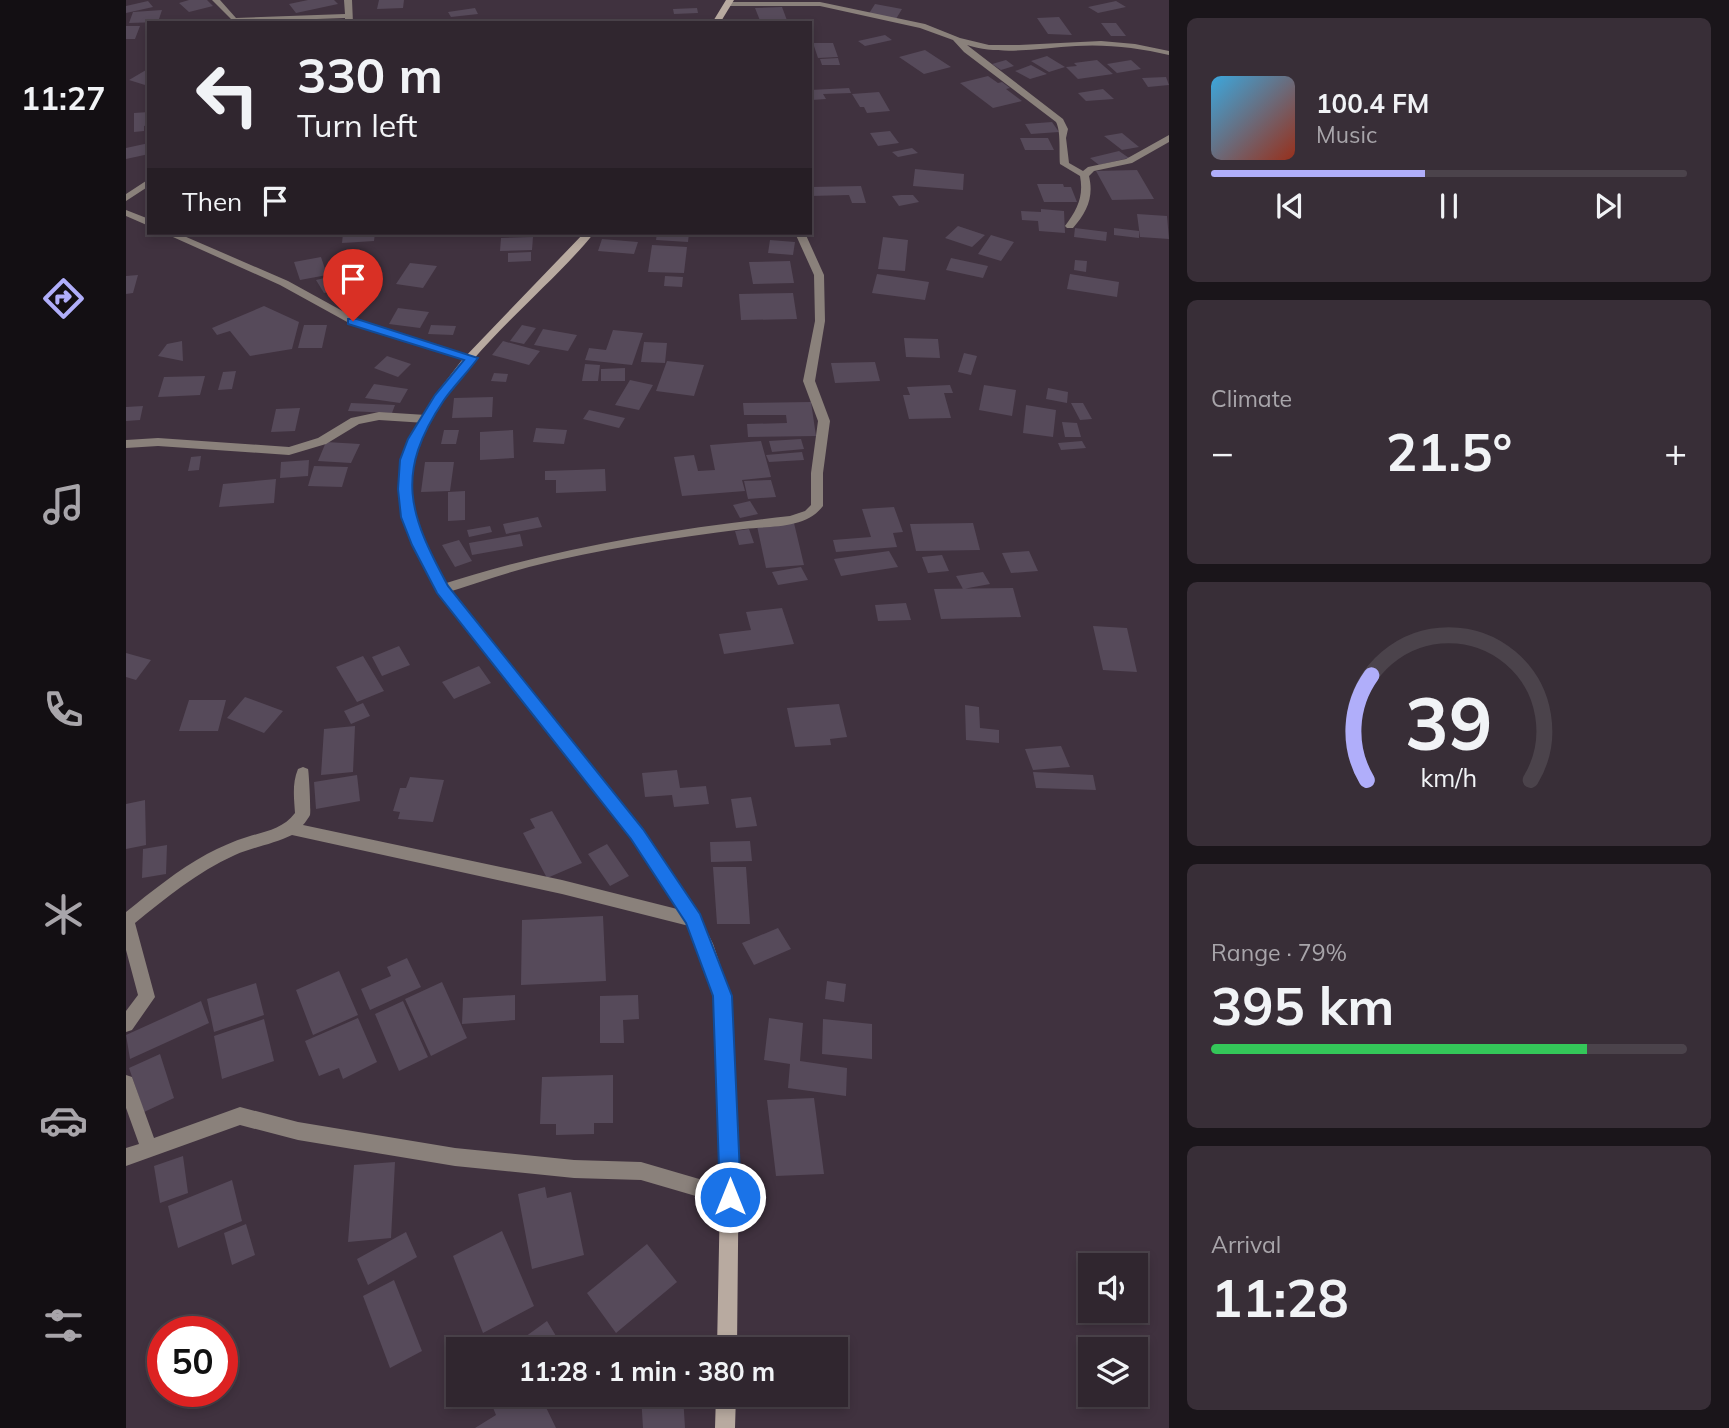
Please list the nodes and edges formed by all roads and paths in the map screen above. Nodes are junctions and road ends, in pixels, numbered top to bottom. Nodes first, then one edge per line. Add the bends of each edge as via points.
1 (216, 0) edge
2 (348, 0) edge
3 (729, 2) edge
4 (349, 19) edge
5 (717, 21) edge
6 (956, 38) junction
7 (1169, 53) edge
8 (1169, 138) edge
9 (1084, 175) junction
10 (147, 183) edge
11 (126, 198) edge
12 (126, 213) edge
13 (147, 222) edge
14 (1070, 226) dead end
15 (173, 235) edge
16 (198, 235) edge
17 (587, 235) edge
18 (801, 235) edge
19 (190, 243) junction
20 (472, 358) junction
21 (426, 419) junction
22 (126, 444) edge
23 (442, 589) junction
24 (303, 773) dead end
25 (293, 829) junction
26 (693, 920) junction
27 (126, 921) edge
28 (126, 1024) edge
29 (126, 1083) edge
30 (149, 1148) junction
31 (126, 1157) edge
32 (730, 1197) junction
33 (727, 1337) edge
34 (726, 1407) edge
35 (725, 1428) edge

1 - 4 street via 234,20
2 - 4 street
3 - 5 main road
3 - 6 street via 820,4
6 - 7 street via 1000,48 1109,43
6 - 9 street via 1060,121 1065,163
8 - 9 street via 1129,161
9 - 14 street via 1084,210
10 - 11 street
12 - 13 street
15 - 19 street
16 - 19 street
17 - 20 main road
18 - 23 street via 819,275 820,321 809,381 824,421 817,506 809,514 633,540 484,574
19 - 20 street via 284,283 353,321
20 - 21 main road
21 - 22 street via 379,416 355,421 322,441 289,451
21 - 23 main road via 407,460 407,508 419,545
23 - 26 main road via 637,834
24 - 25 street via 303,814
25 - 26 street
25 - 27 street via 219,855 168,885
26 - 32 main road via 723,996
27 - 28 street via 148,997
29 - 30 street
30 - 31 street
30 - 32 street via 240,1116 298,1131 456,1157 641,1171
32 - 33 main road
34 - 35 main road

